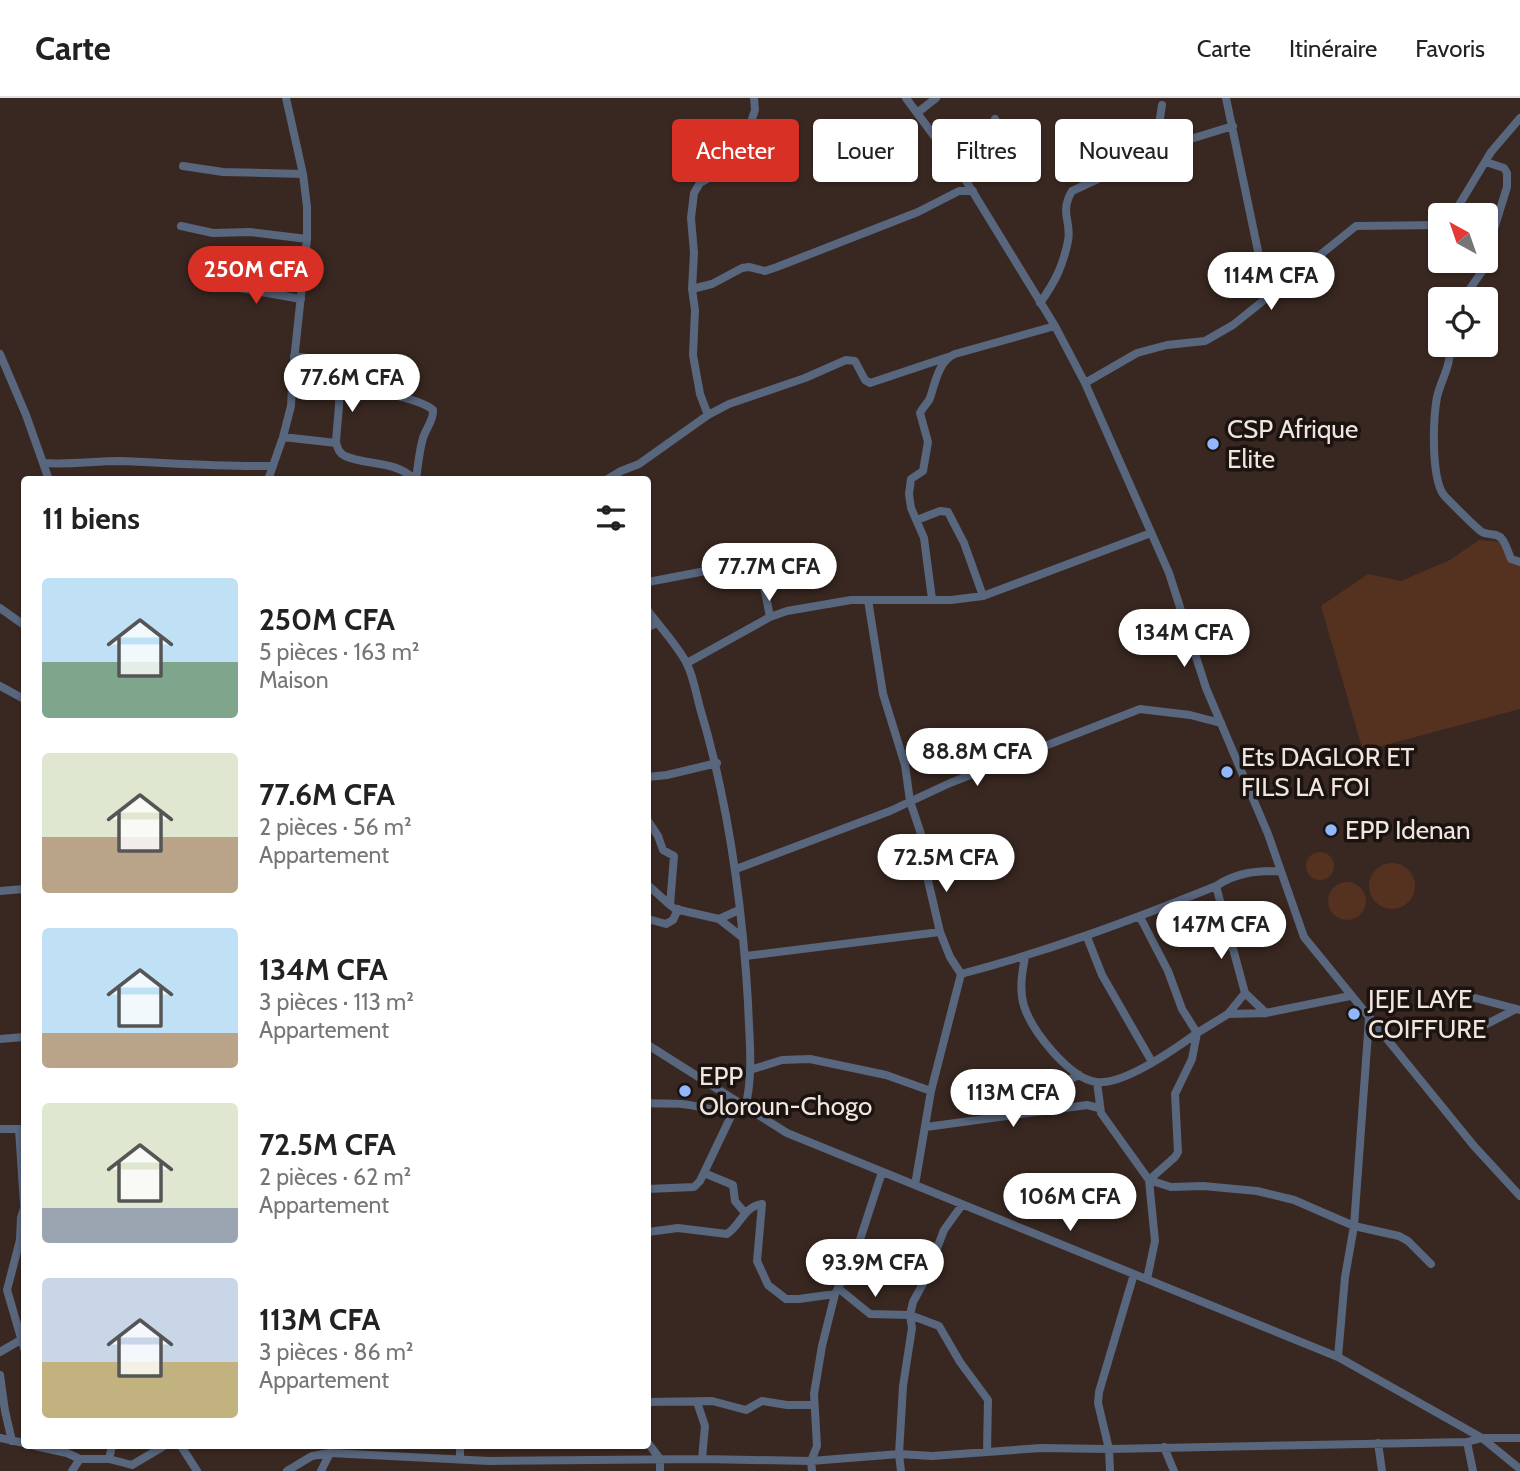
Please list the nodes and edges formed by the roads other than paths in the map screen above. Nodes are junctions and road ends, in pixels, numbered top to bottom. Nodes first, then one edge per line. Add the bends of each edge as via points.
1 (286, 98) edge
2 (754, 98) edge
3 (906, 98) edge
4 (936, 98) edge
5 (1226, 98) edge
6 (1162, 104) dead end
7 (917, 113) junction
8 (1520, 118) edge
9 (1160, 119) edge
10 (1233, 126) junction
11 (932, 133) edge
12 (1193, 139) edge
13 (1486, 162) junction
14 (183, 166) dead end
15 (303, 174) junction
16 (967, 182) edge
17 (1089, 182) edge
18 (973, 191) junction
19 (1460, 203) edge
20 (1498, 214) edge
21 (1428, 225) edge
22 (181, 226) dead end
23 (307, 239) junction
24 (217, 284) dead end
25 (692, 289) junction
26 (1265, 298) junction
27 (301, 299) junction
28 (1040, 303) junction
29 (1055, 326) junction
30 (0, 354) edge
31 (294, 356) junction
32 (948, 357) junction
33 (1449, 357) edge
34 (1085, 383) junction
35 (339, 384) junction
36 (708, 415) junction
37 (283, 437) junction
38 (336, 443) junction
39 (44, 463) junction
40 (271, 466) junction
41 (48, 476) edge
42 (269, 476) edge
43 (411, 476) edge
44 (416, 476) edge
45 (613, 476) edge
46 (917, 520) junction
47 (1151, 533) junction
48 (1520, 562) edge
49 (651, 581) edge
50 (983, 597) junction
51 (932, 599) junction
52 (868, 600) junction
53 (0, 608) edge
54 (651, 615) edge
55 (770, 617) junction
56 (657, 622) junction
57 (21, 623) edge
58 (651, 625) edge
59 (687, 663) junction
60 (0, 686) edge
61 (21, 697) edge
62 (1221, 723) junction
63 (717, 764) junction
64 (651, 777) edge
65 (910, 801) junction
66 (651, 826) edge
67 (736, 869) junction
68 (1280, 871) junction
69 (1216, 886) junction
70 (651, 888) edge
71 (21, 889) edge
72 (0, 891) edge
73 (674, 907) junction
74 (739, 911) junction
75 (1140, 917) junction
76 (719, 919) junction
77 (651, 920) edge
78 (940, 932) junction
79 (742, 937) junction
80 (1087, 937) junction
81 (746, 956) junction
82 (1025, 957) junction
83 (961, 974) junction
84 (1245, 993) junction
85 (1350, 996) junction
86 (1475, 998) dead end
87 (1518, 1010) edge
88 (1266, 1013) junction
89 (1228, 1014) junction
90 (1369, 1019) junction
91 (1482, 1022) dead end
92 (1197, 1033) junction
93 (21, 1037) edge
94 (0, 1039) edge
95 (651, 1047) edge
96 (1152, 1062) junction
97 (750, 1070) junction
98 (1079, 1075) junction
99 (1097, 1082) junction
100 (932, 1091) junction
101 (651, 1103) edge
102 (745, 1108) junction
103 (1099, 1108) junction
104 (733, 1112) junction
105 (1022, 1113) junction
106 (926, 1126) junction
107 (0, 1129) edge
108 (21, 1129) edge
109 (882, 1172) junction
110 (704, 1173) junction
111 (1149, 1180) junction
112 (915, 1185) junction
113 (651, 1189) edge
114 (1520, 1196) edge
115 (962, 1205) junction
116 (745, 1213) junction
117 (1354, 1226) junction
118 (21, 1232) edge
119 (651, 1232) edge
120 (1431, 1264) dead end
121 (1134, 1274) junction
122 (1147, 1279) junction
123 (836, 1291) junction
124 (910, 1315) junction
125 (21, 1336) edge
126 (21, 1343) edge
127 (0, 1352) edge
128 (1338, 1357) junction
129 (0, 1375) edge
130 (651, 1402) edge
131 (697, 1402) junction
132 (814, 1405) junction
133 (0, 1438) edge
134 (1482, 1438) junction
135 (1520, 1438) edge
136 (12, 1441) junction
137 (21, 1442) edge
138 (1467, 1442) junction
139 (1378, 1443) junction
140 (651, 1447) edge
141 (1164, 1447) junction
142 (50, 1449) edge
143 (111, 1449) edge
144 (160, 1449) edge
145 (183, 1449) edge
146 (460, 1449) edge
147 (1110, 1449) junction
148 (358, 1450) edge
149 (987, 1452) junction
150 (330, 1453) junction
151 (899, 1454) junction
152 (312, 1456) junction
153 (80, 1459) junction
154 (109, 1459) junction
155 (460, 1459) junction
156 (702, 1459) junction
157 (660, 1460) junction
158 (489, 1461) junction
159 (812, 1466) edge
160 (135, 1468) edge
161 (1520, 1469) edge
162 (321, 1470) edge
163 (72, 1471) edge
164 (197, 1471) edge
165 (286, 1471) edge
166 (489, 1471) edge
167 (660, 1471) edge
168 (901, 1471) edge
169 (1110, 1471) edge
170 (1174, 1471) edge
171 (1382, 1471) edge
172 (1473, 1471) edge

1 - 15 street
2 - 25 street via 750,125 731,145 719,172 696,187 691,218
3 - 7 street
4 - 7 street
5 - 10 street
6 - 9 street
7 - 11 street
8 - 13 street
10 - 12 street
10 - 26 street
13 - 19 street
13 - 20 street via 1504,167 1508,180
14 - 15 street
15 - 23 street
16 - 18 street
17 - 28 street via 1072,191 1066,208 1069,239 1063,267
18 - 25 street via 959,191 895,222 765,271 742,268
18 - 28 street
21 - 26 street via 1356,226
22 - 23 street via 213,233
23 - 27 street
24 - 27 street
25 - 36 street via 693,355
26 - 34 street via 1208,340 1137,353
27 - 31 street
28 - 29 street
29 - 32 street
29 - 34 street
30 - 39 street
31 - 35 street via 323,362
31 - 37 street via 291,406
32 - 36 street via 870,383 855,361 846,360
32 - 46 street via 920,413 928,442 925,466 909,484
33 - 48 street via 1434,422 1438,480 1443,494 1484,534 1503,540 1511,559
34 - 47 street
35 - 38 street
35 - 44 street via 433,410
36 - 45 street via 639,464
37 - 38 street
37 - 40 street
38 - 43 street via 345,456 388,465
39 - 40 street
39 - 41 street
40 - 42 street
46 - 50 street via 948,512
46 - 51 street via 924,538
47 - 50 street
47 - 62 street
49 - 55 street via 745,559 758,572
50 - 51 street
51 - 52 street
52 - 55 street
52 - 65 street via 883,694 905,765
53 - 57 street
54 - 56 street
55 - 59 street
56 - 58 street
56 - 59 street
59 - 63 street
60 - 61 street
62 - 65 street via 1140,709
62 - 68 street
63 - 64 street
63 - 67 street
65 - 67 street
65 - 78 street
66 - 73 street via 663,850 674,856
67 - 74 street
68 - 69 street via 1244,873
68 - 85 street via 1304,937
69 - 75 street
69 - 84 street
70 - 73 street
71 - 72 street
73 - 76 street
73 - 77 street via 673,920 666,924
74 - 76 street
74 - 79 street
75 - 80 street
75 - 92 street
76 - 79 street
78 - 81 street
78 - 83 street
79 - 81 street
80 - 82 street
80 - 96 street via 1102,975
81 - 97 street
82 - 83 street
82 - 98 street via 1023,1004 1054,1053
83 - 100 street
84 - 88 street
84 - 89 street
85 - 88 street
85 - 90 street
86 - 87 street
87 - 91 street via 1491,1024
88 - 89 street
89 - 92 street
90 - 114 street
90 - 117 street
92 - 96 street
92 - 111 street via 1192,1059 1175,1094 1178,1152
93 - 94 street
95 - 102 street
96 - 99 street via 1138,1072
97 - 100 street via 782,1060 810,1059 886,1075
97 - 102 street
98 - 99 street
98 - 105 street via 1042,1092
99 - 103 street
100 - 106 street
101 - 104 street
102 - 104 street
102 - 109 street via 787,1133
103 - 105 street via 1087,1105
103 - 111 street
104 - 110 street
105 - 106 street
106 - 112 street
107 - 108 street
109 - 112 street
109 - 123 street via 854,1258
110 - 113 street via 694,1186
110 - 116 street via 733,1185 735,1201
111 - 117 street via 1171,1187 1257,1191 1294,1200
111 - 122 street via 1155,1241
112 - 115 street
115 - 121 street
115 - 124 street via 944,1230
116 - 119 street via 727,1234 678,1228
116 - 123 street via 754,1205 763,1205 757,1261 768,1285 778,1294 799,1299
117 - 120 street via 1399,1236
117 - 128 street
118 - 125 street via 7,1290
121 - 122 street
121 - 147 street via 1099,1392
122 - 128 street
123 - 124 street via 870,1314
123 - 132 street
124 - 149 street via 939,1325 987,1396
124 - 151 street
126 - 127 street
128 - 134 street
129 - 136 street
130 - 131 street
131 - 132 street via 746,1410 762,1401
131 - 156 street via 705,1426
132 - 159 street via 817,1446
133 - 136 street
134 - 135 street
134 - 138 street
134 - 161 street
136 - 137 street
138 - 139 street
138 - 172 street
139 - 141 street
139 - 171 street
140 - 157 street
141 - 147 street
141 - 170 street
142 - 153 street
143 - 154 street
144 - 160 street
145 - 164 street
146 - 155 street
147 - 149 street
147 - 169 street
148 - 150 street
148 - 155 street
149 - 151 street via 932,1457
150 - 152 street
150 - 162 street
151 - 159 street
151 - 168 street
152 - 162 street
152 - 165 street
153 - 154 street
153 - 163 street
154 - 160 street
155 - 158 street
156 - 157 street
156 - 159 street
157 - 158 street
157 - 167 street
158 - 166 street

